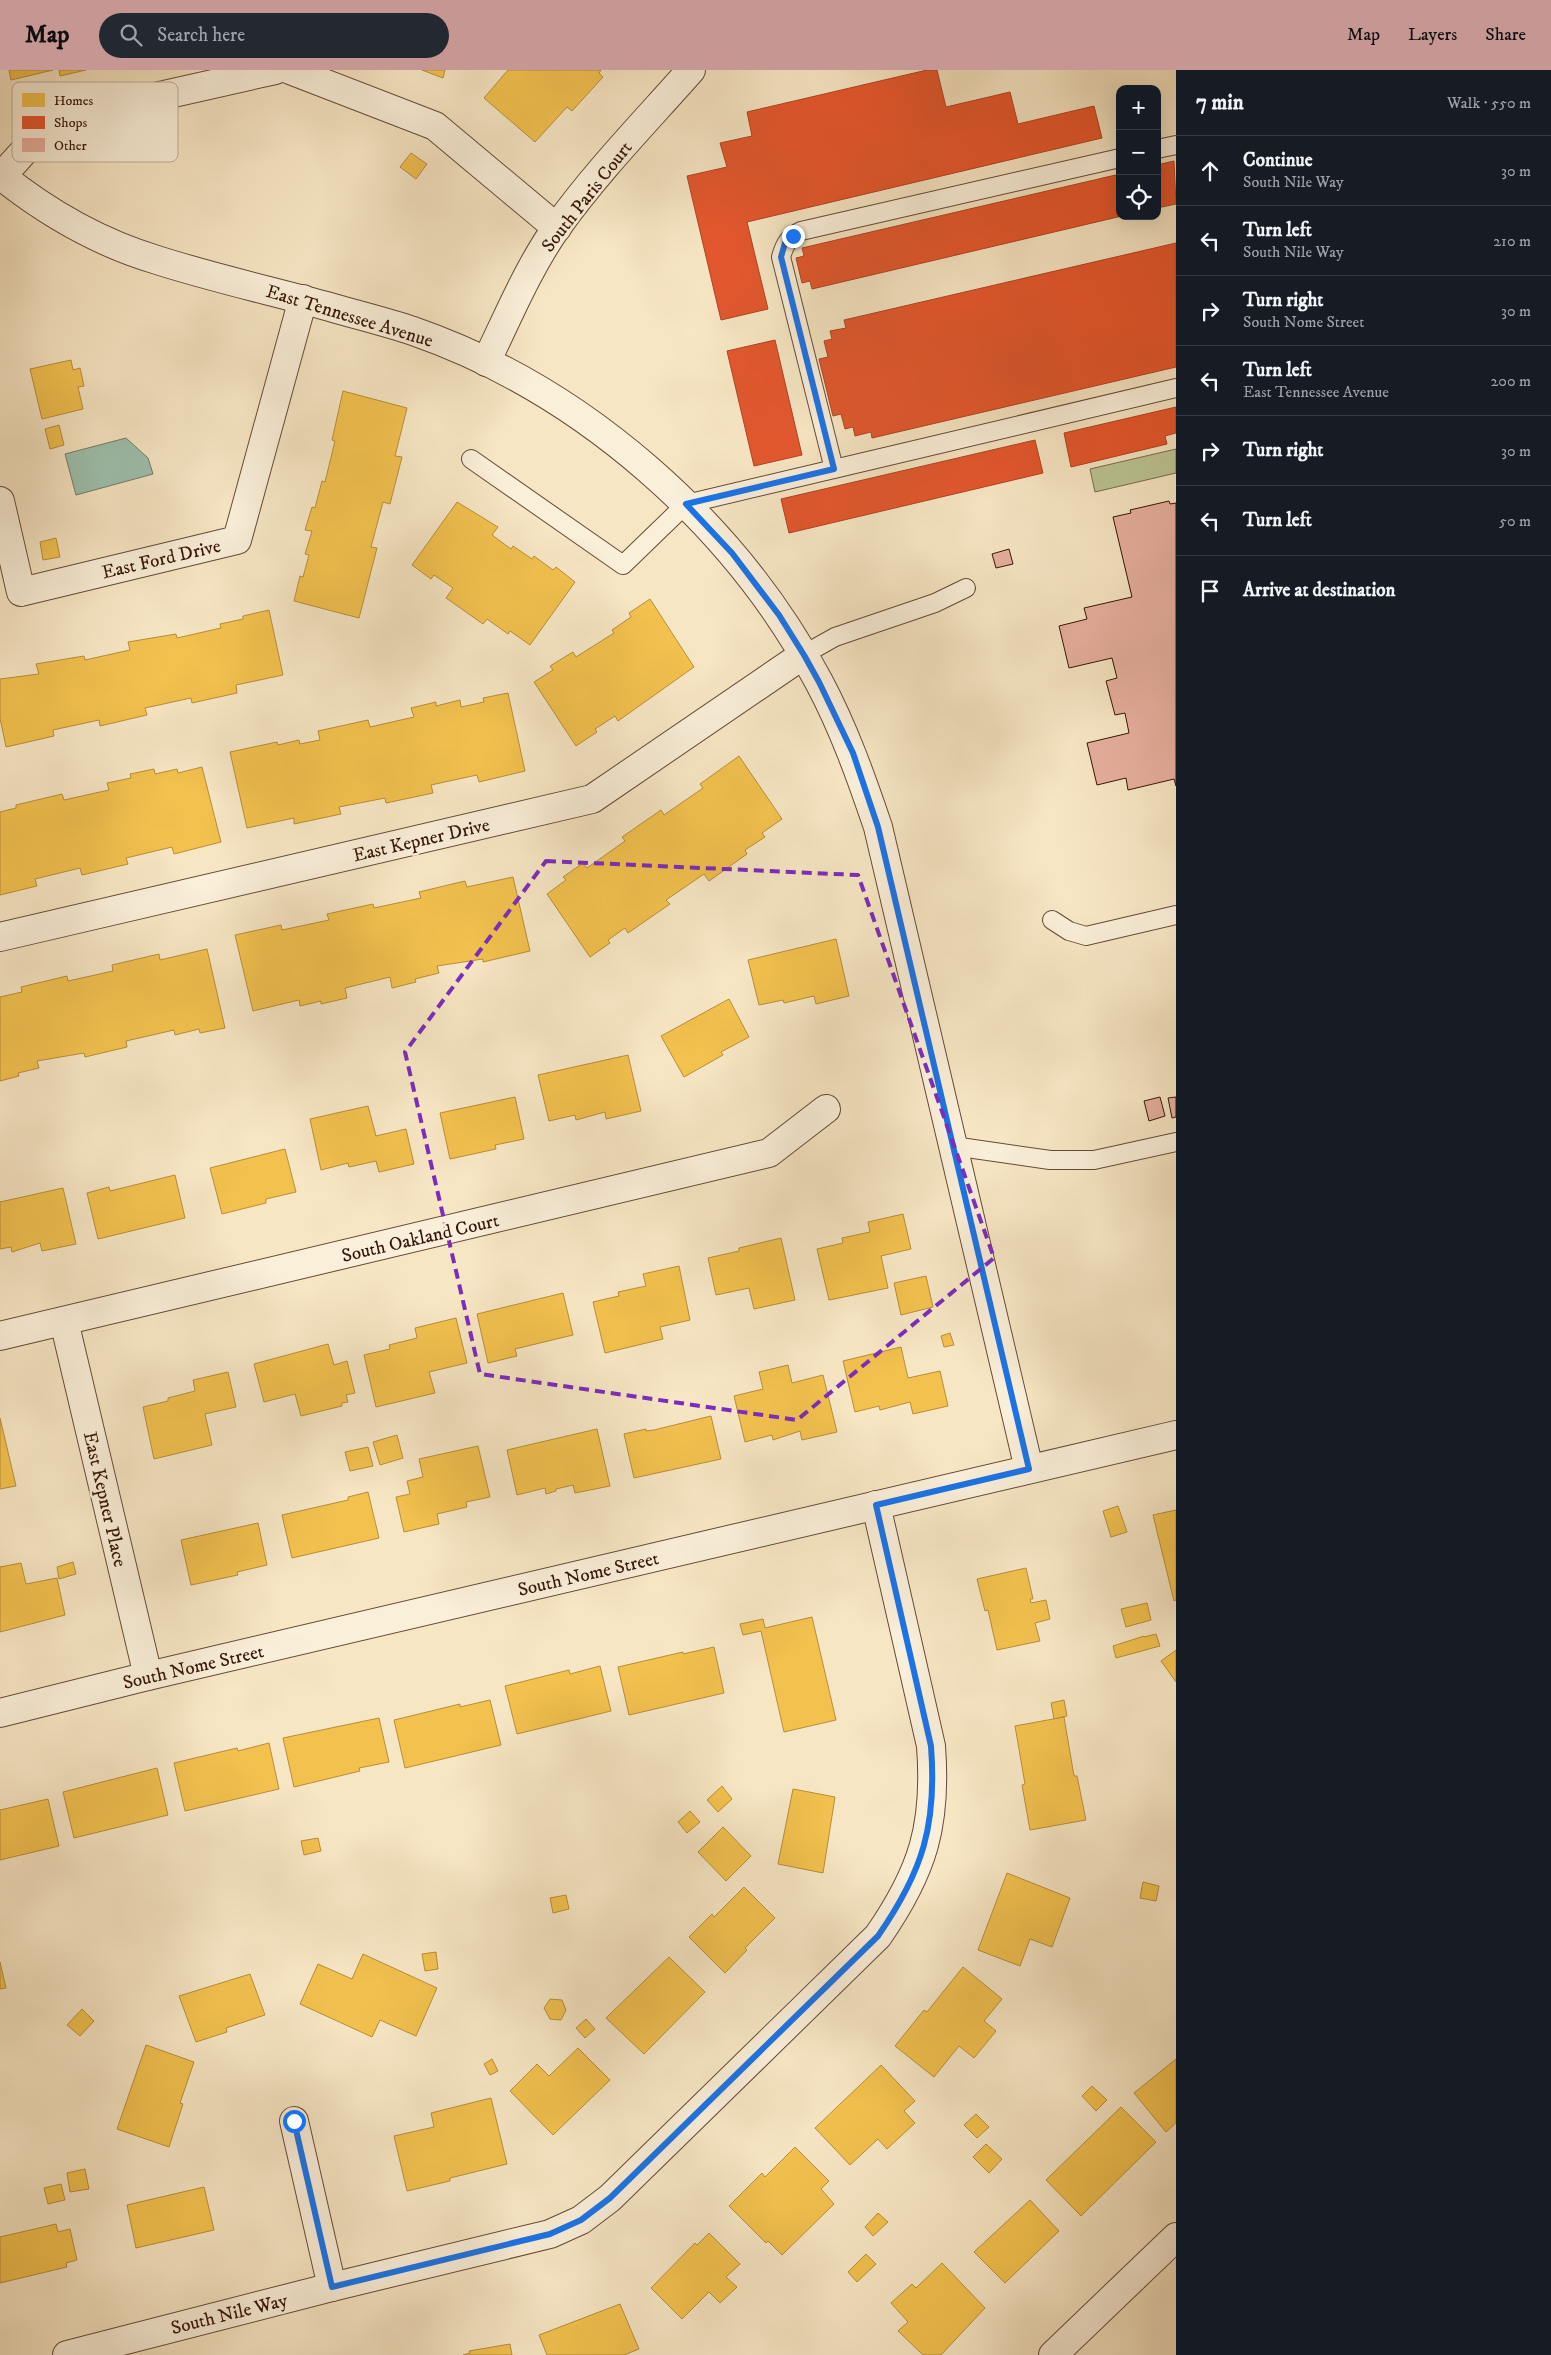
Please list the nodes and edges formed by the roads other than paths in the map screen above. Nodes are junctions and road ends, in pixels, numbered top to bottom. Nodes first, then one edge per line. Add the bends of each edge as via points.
1 (274, 70) edge
2 (290, 70) edge
3 (691, 70) edge
4 (178, 92) edge
5 (1176, 145) edge
6 (1161, 148) edge
7 (1116, 159) edge
8 (14, 162) edge
9 (1, 177) edge
10 (557, 228) junction
11 (302, 299) junction
12 (486, 362) junction
13 (1176, 388) edge
14 (470, 459) dead end
15 (834, 469) junction
16 (0, 502) edge
17 (686, 504) junction
18 (966, 588) dead end
19 (804, 655) junction
20 (1176, 915) edge
21 (1052, 920) dead end
22 (0, 937) edge
23 (826, 1109) dead end
24 (1176, 1142) edge
25 (953, 1146) junction
26 (64, 1321) junction
27 (0, 1336) edge
28 (1176, 1435) edge
29 (1029, 1469) junction
30 (876, 1505) junction
31 (148, 1676) junction
32 (0, 1713) edge
33 (294, 2121) dead end
34 (1176, 2237) edge
35 (332, 2287) junction
36 (67, 2355) edge
37 (1053, 2355) edge

1 - 4 street
2 - 10 street via 435,126
3 - 10 street, South Paris Court via 594,180
5 - 6 lane
7 - 15 lane via 801,231 785,243 781,257
8 - 9 street
9 - 11 street, East Tennessee Avenue via 66,220 110,243 156,260
10 - 12 street, South Paris Court via 531,270
11 - 12 street, East Tennessee Avenue via 414,331
11 - 16 street, East Ford Drive via 237,540 21,592
12 - 17 street, East Tennessee Avenue via 555,400 620,445
13 - 15 lane
14 - 17 lane via 623,565
15 - 17 lane
17 - 19 street, East Tennessee Avenue via 732,553 779,615
18 - 19 lane via 935,603 834,638
19 - 22 street, East Kepner Drive via 592,799
19 - 25 street, East Tennessee Avenue via 853,753 878,827
20 - 21 lane via 1086,936 1069,931
23 - 26 street, South Oakland Court via 769,1153
24 - 25 lane via 1094,1160 1050,1160
25 - 29 street, East Tennessee Avenue
26 - 27 street, South Oakland Court
26 - 31 street, East Kepner Place
28 - 29 street, South Nome Street
29 - 30 street, South Nome Street
30 - 31 street, South Nome Street
30 - 35 street, South Nile Way via 931,1746 934,1784 930,1822 921,1859 900,1905 878,1936 610,2198 581,2220 550,2234
31 - 32 street, South Nome Street
33 - 35 street
34 - 37 street
35 - 36 street, South Nile Way

